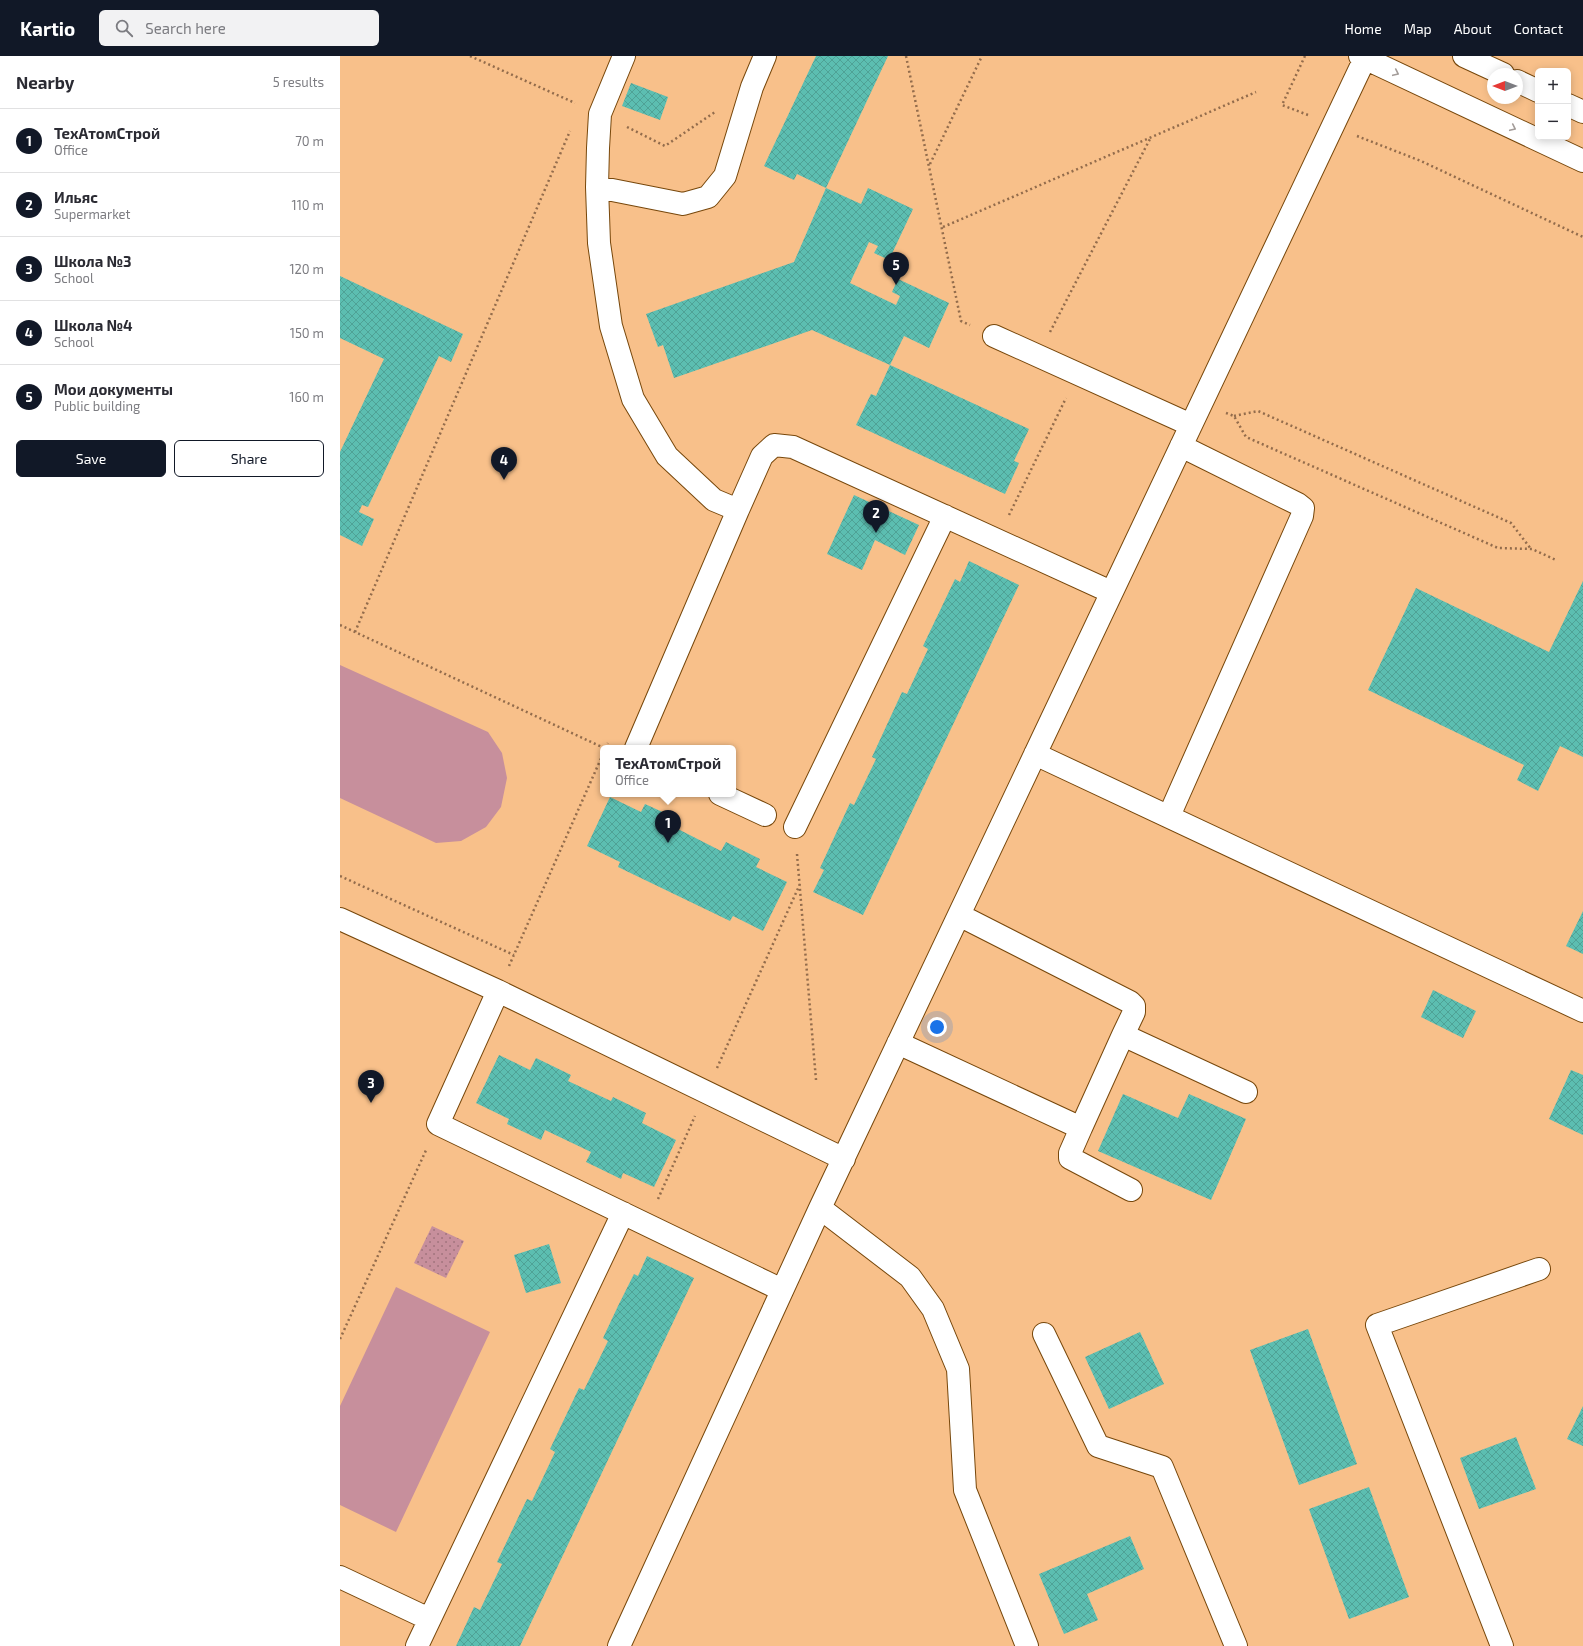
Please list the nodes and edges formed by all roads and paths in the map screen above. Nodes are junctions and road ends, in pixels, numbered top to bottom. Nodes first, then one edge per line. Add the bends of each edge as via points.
1 (624, 56) edge
2 (765, 56) edge
3 (906, 56) edge
4 (982, 56) edge
5 (1305, 56) edge
6 (1464, 56) edge
7 (1364, 57) edge
8 (1489, 68) edge
9 (1523, 84) edge
10 (1535, 90) edge
11 (1256, 92) dead end
12 (1571, 106) edge
13 (1583, 112) edge
14 (1315, 118) dead end
15 (572, 128) dead end
16 (1357, 135) dead end
17 (1151, 137) junction
18 (1583, 161) edge
19 (930, 164) junction
20 (597, 187) junction
21 (943, 227) junction
22 (1583, 237) edge
23 (994, 336) joint
24 (1038, 355) junction
25 (1077, 374) junction
26 (1223, 411) dead end
27 (1234, 416) junction
28 (1191, 425) junction
29 (1181, 446) junction
30 (738, 510) junction
31 (945, 516) junction
32 (997, 540) junction
33 (1532, 549) junction
34 (1556, 560) dead end
35 (1111, 592) junction
36 (340, 625) edge
37 (355, 632) junction
38 (637, 745) edge
39 (600, 746) edge
40 (1035, 754) junction
41 (600, 761) edge
42 (726, 797) edge
43 (765, 815) dead end
44 (1169, 816) junction
45 (795, 827) joint
46 (340, 876) edge
47 (800, 884) junction
48 (959, 915) junction
49 (340, 919) edge
50 (514, 955) junction
51 (498, 991) junction
52 (1583, 1011) edge
53 (1123, 1035) junction
54 (898, 1043) junction
55 (816, 1080) dead end
56 (706, 1092) junction
57 (1246, 1092) dead end
58 (438, 1124) junction
59 (1081, 1128) junction
60 (844, 1159) junction
61 (1131, 1190) dead end
62 (820, 1208) junction
63 (623, 1213) junction
64 (647, 1225) junction
65 (1539, 1269) dead end
66 (782, 1290) junction
67 (1044, 1334) dead end
68 (340, 1339) edge
69 (340, 1577) edge
70 (429, 1619) junction
71 (417, 1646) edge
72 (619, 1646) edge
73 (1027, 1646) edge
74 (1236, 1646) edge
75 (1502, 1646) edge

1 - 20 street via 600,114
2 - 20 street via 752,87 725,176 708,197 683,204
3 - 19 path
4 - 19 path
5 - 14 path via 1282,104
6 - 8 street
7 -> 18 street
7 - 28 street
9 - 10 street
11 - 17 path
12 - 13 street
15 - 37 path
16 - 22 path via 1421,161
17 - 21 path
17 - 24 path
19 - 21 path
20 - 30 street via 599,243 611,326 633,400 667,456 714,500
21 - 23 path via 961,321
23 - 24 street
24 - 25 street
25 - 28 street
25 - 32 path
26 - 27 path
27 - 33 path via 1246,437 1498,548
27 - 33 path via 1258,412 1511,523
28 - 29 street
29 - 35 street
29 - 44 street via 1303,508 1302,516
30 - 31 street via 762,456 774,445 793,447
30 - 38 street
31 - 32 street
31 - 45 street
32 - 35 street
33 - 34 path
35 - 40 street
36 - 37 path
37 - 39 path
40 - 44 street
40 - 48 street
41 - 50 path
42 - 43 street
44 - 52 street
45 - 47 path
46 - 50 path
47 - 55 path
47 - 56 path
48 - 53 street via 1130,1002 1134,1006 1134,1012
48 - 54 street
49 - 51 street
50 - 51 path
51 - 56 street
51 - 58 street
53 - 57 street
53 - 59 street
54 - 59 street
54 - 60 street
56 - 60 street
56 - 64 path
58 - 63 street
58 - 68 path
59 - 61 street via 1070,1158
60 - 62 street
62 - 66 street
62 - 73 street via 910,1277 933,1309 958,1369 965,1490
63 - 64 street
63 - 70 street
64 - 66 street
65 - 75 street via 1377,1325
66 - 72 street
67 - 74 street via 1098,1446 1162,1467
69 - 70 street
70 - 71 street

